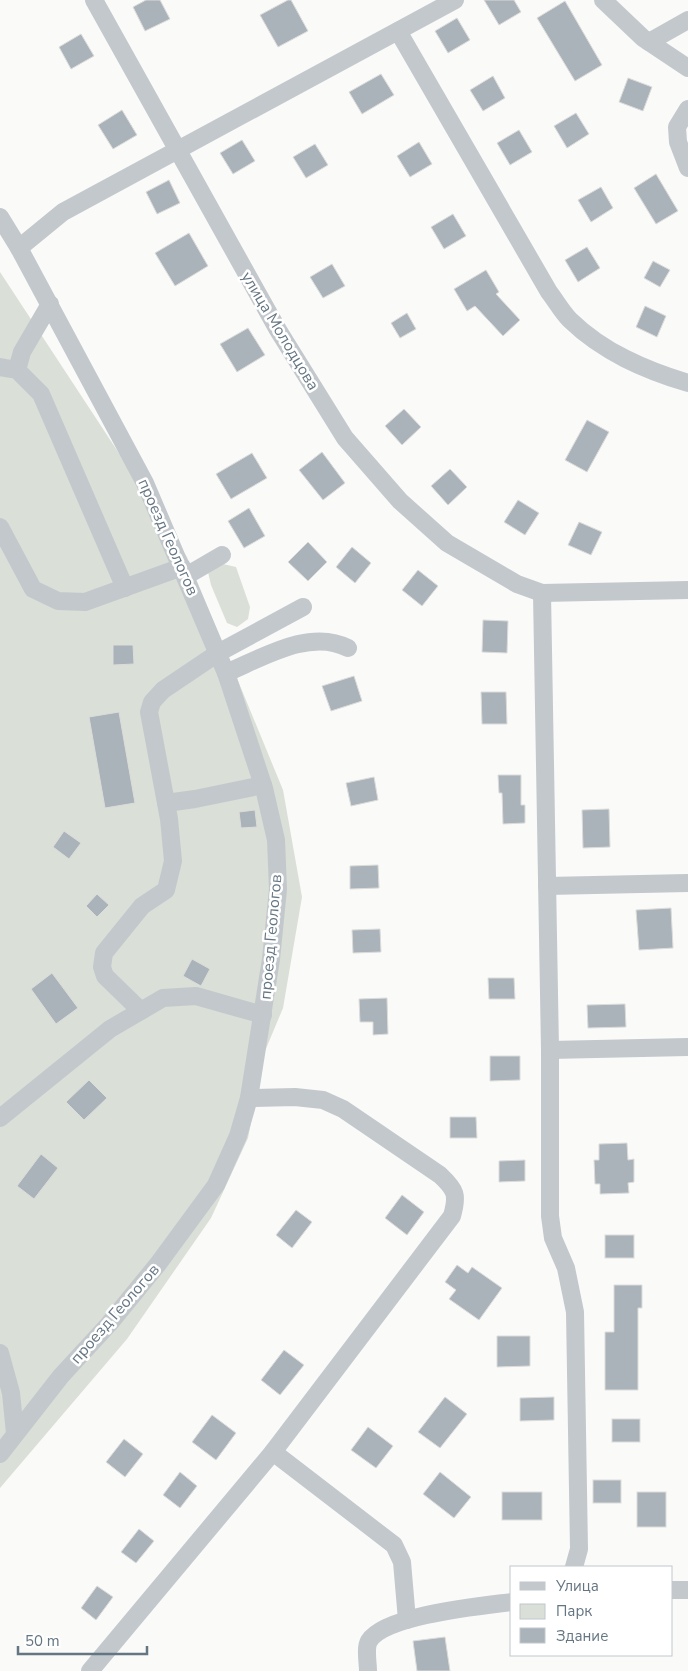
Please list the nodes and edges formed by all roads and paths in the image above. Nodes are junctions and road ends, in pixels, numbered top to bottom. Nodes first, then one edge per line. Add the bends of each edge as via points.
1 (94, 0) edge
2 (455, 0) edge
3 (603, 0) edge
4 (688, 20) edge
5 (398, 31) junction
6 (649, 42) junction
7 (688, 68) edge
8 (688, 109) edge
9 (178, 150) junction
10 (688, 168) edge
11 (0, 217) edge
12 (19, 248) junction
13 (50, 304) junction
14 (0, 367) edge
15 (18, 370) junction
16 (688, 383) edge
17 (0, 527) edge
18 (222, 555) dead end
19 (184, 571) junction
20 (125, 588) junction
21 (688, 590) edge
22 (542, 593) junction
23 (303, 607) dead end
24 (348, 648) dead end
25 (218, 653) junction
26 (226, 673) junction
27 (263, 785) junction
28 (166, 803) junction
29 (688, 883) edge
30 (547, 886) junction
31 (141, 1011) junction
32 (263, 1015) junction
33 (688, 1047) edge
34 (550, 1050) junction
35 (249, 1098) junction
36 (0, 1118) edge
37 (0, 1353) edge
38 (15, 1433) junction
39 (273, 1452) junction
40 (0, 1454) edge
41 (574, 1566) edge
42 (673, 1590) edge
43 (688, 1590) edge
44 (510, 1602) edge
45 (407, 1620) junction
46 (90, 1671) edge
47 (368, 1671) edge

1 - 9 street, улица Молодцова
2 - 5 street
3 - 6 street
4 - 6 street
5 - 9 street
5 - 16 street via 549,292 569,319 605,347 650,372
6 - 7 street
8 - 10 street via 677,127 678,142
9 - 12 street via 63,212
9 - 22 street, улица Молодцова via 278,330 345,438 400,501 447,543 510,581
11 - 12 street, проезд Геологов
12 - 13 street, проезд Геологов
13 - 15 street via 22,352
13 - 19 street, проезд Геологов via 146,483
14 - 15 street
15 - 20 street via 42,394
17 - 20 street via 34,589 58,601 85,602
18 - 19 street
19 - 20 street
19 - 25 street, проезд Геологов
21 - 22 street
22 - 30 street
23 - 25 street
24 - 26 street via 335,641 308,642 287,647
25 - 26 street, проезд Геологов
25 - 28 street via 163,690 152,702 149,712
26 - 27 street, проезд Геологов
27 - 28 street
27 - 32 street, проезд Геологов via 276,840 278,889
28 - 31 street via 173,861 166,890 142,906 104,953 102,967 105,976
29 - 30 street
30 - 34 street
31 - 32 street via 163,998 196,996
31 - 36 street via 110,1029
32 - 35 street, проезд Геологов
33 - 34 street
34 - 41 street via 550,1216 553,1238 566,1268 575,1312 579,1549
35 - 38 street, проезд Геологов via 230,1157 199,1211 109,1324
35 - 39 street via 322,1100 343,1109 440,1175 452,1187 456,1201 452,1216
37 - 38 street via 11,1393
38 - 40 street, проезд Геологов
39 - 45 street via 394,1545 402,1562
39 - 46 street
42 - 43 street
44 - 45 street
45 - 47 street via 377,1630 368,1642

